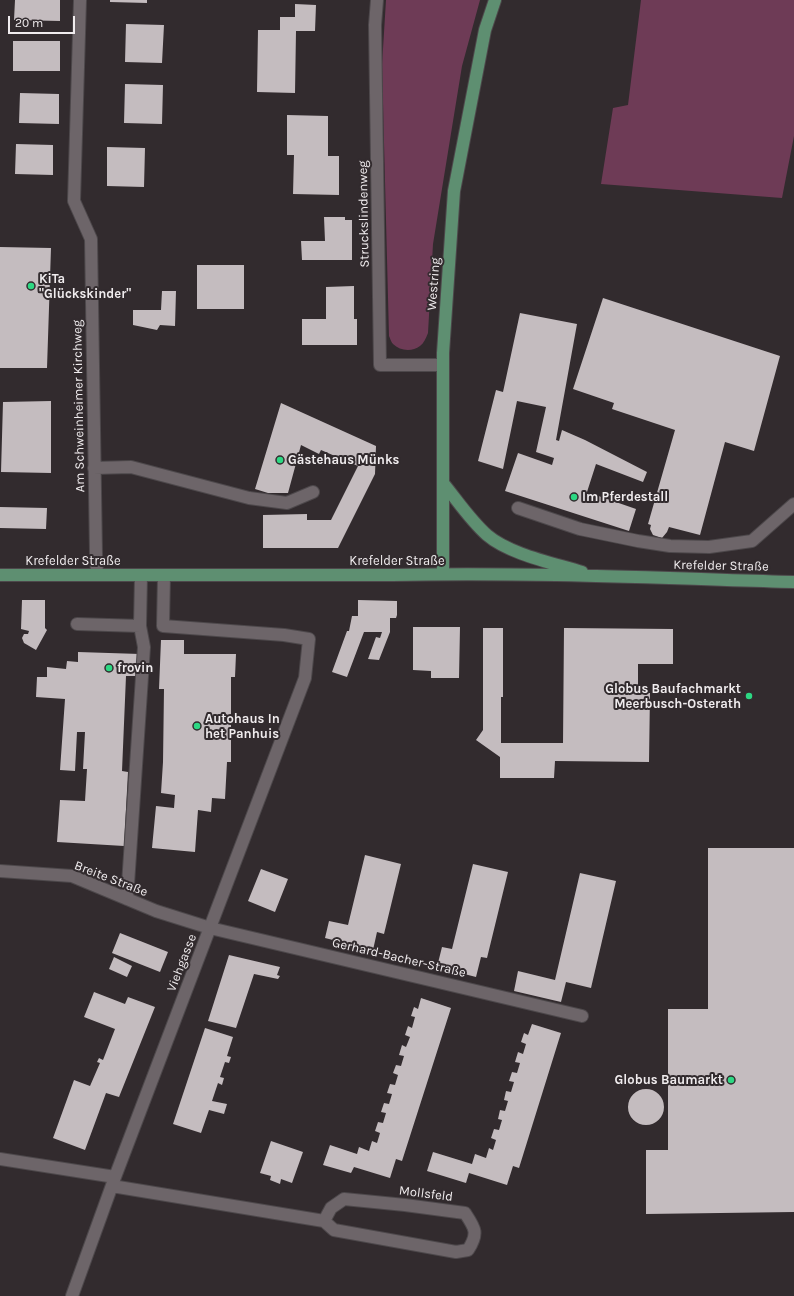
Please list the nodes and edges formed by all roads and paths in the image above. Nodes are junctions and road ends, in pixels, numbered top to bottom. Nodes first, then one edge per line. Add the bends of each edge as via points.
1 (80, 0) edge
2 (377, 0) edge
3 (495, 0) edge
4 (443, 365) junction
5 (94, 468) junction
6 (443, 483) junction
7 (312, 492) dead end
8 (794, 504) edge
9 (518, 508) dead end
10 (443, 574) junction
11 (0, 575) edge
12 (97, 575) junction
13 (141, 575) junction
14 (164, 575) junction
15 (594, 576) junction
16 (794, 582) edge
17 (77, 624) dead end
18 (140, 626) junction
19 (0, 871) edge
20 (127, 899) junction
21 (210, 928) junction
22 (582, 1016) dead end
23 (0, 1159) edge
24 (113, 1181) junction
25 (324, 1221) junction
26 (72, 1296) edge

1 - 5 street, Am Schweinheimer Kirchweg via 74,201 91,239
2 - 4 street, Struckslindenweg via 375,25 380,365
3 - 4 main road, Westring via 485,30 454,191
4 - 6 main road, Westring
5 - 7 street via 131,467 249,498 287,503
5 - 12 street, Am Schweinheimer Kirchweg
6 - 10 main road, Westring
6 - 15 main road via 470,517 487,535 500,544 511,550
8 - 9 street via 752,541 709,547 670,546 638,541 580,529
10 - 14 main road, Krefelder Straße
10 - 15 main road, Krefelder Straße
11 - 12 main road, Krefelder Straße
12 - 13 main road, Krefelder Straße
13 - 14 main road, Krefelder Straße
13 - 18 street
14 - 21 street, Viehgasse via 163,626 309,639 305,678
15 - 16 main road, Krefelder Straße
17 - 18 street
18 - 20 street via 144,647
19 - 20 street, Breite Straße via 72,876
20 - 21 street, Breite Straße
21 - 22 street, Gerhard-Bacher-Straße
21 - 24 street, Viehgasse
23 - 24 street, Mollsfeld
24 - 25 street, Mollsfeld
24 - 26 street, Viehgasse
25 - 25 street, Mollsfeld via 334,1230 456,1252 468,1250 474,1240 474,1226 465,1213 405,1205 344,1199 331,1208

